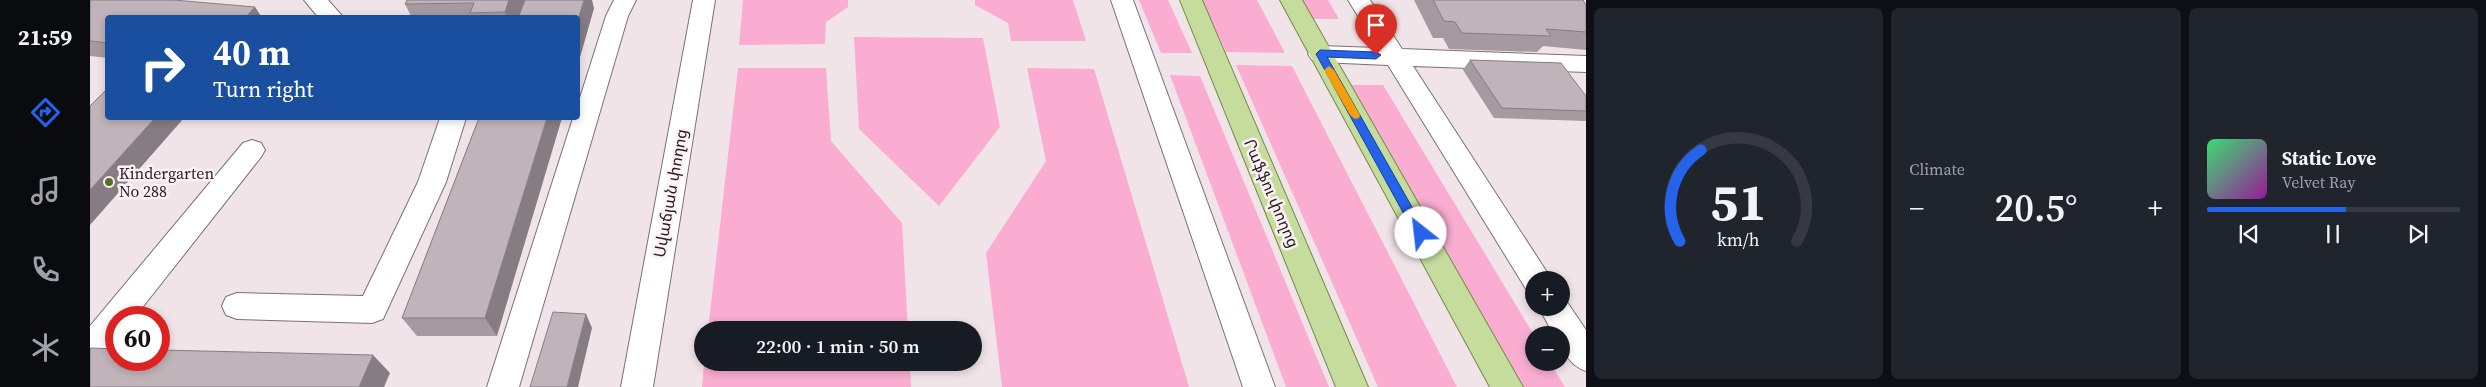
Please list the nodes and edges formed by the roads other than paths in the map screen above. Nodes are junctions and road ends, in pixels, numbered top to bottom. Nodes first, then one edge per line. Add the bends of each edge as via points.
1 (315, 0) edge
2 (626, 0) edge
3 (704, 0) edge
4 (1122, 0) edge
5 (1191, 0) edge
6 (1291, 0) edge
7 (1359, 0) edge
8 (330, 15) edge
9 (1320, 54) junction
10 (1395, 56) junction
11 (1586, 64) edge
12 (452, 120) edge
13 (252, 150) dead end
14 (1531, 271) edge
15 (237, 306) dead end
16 (1559, 316) edge
17 (90, 349) edge
18 (1586, 357) edge
19 (503, 387) edge
20 (637, 387) edge
21 (1259, 387) edge
22 (1352, 387) edge
23 (1507, 387) edge

1 - 8 street
2 - 19 street via 616,16
3 - 20 street, Սվաճյան փողոց
4 - 21 street
5 - 22 main road, Րաֆֆու փողոց
6 - 9 main road
7 - 10 street
9 - 10 street
9 - 23 main road
10 - 11 street
10 - 14 street
12 - 15 street via 432,182 372,310
13 - 17 street
16 - 18 street

